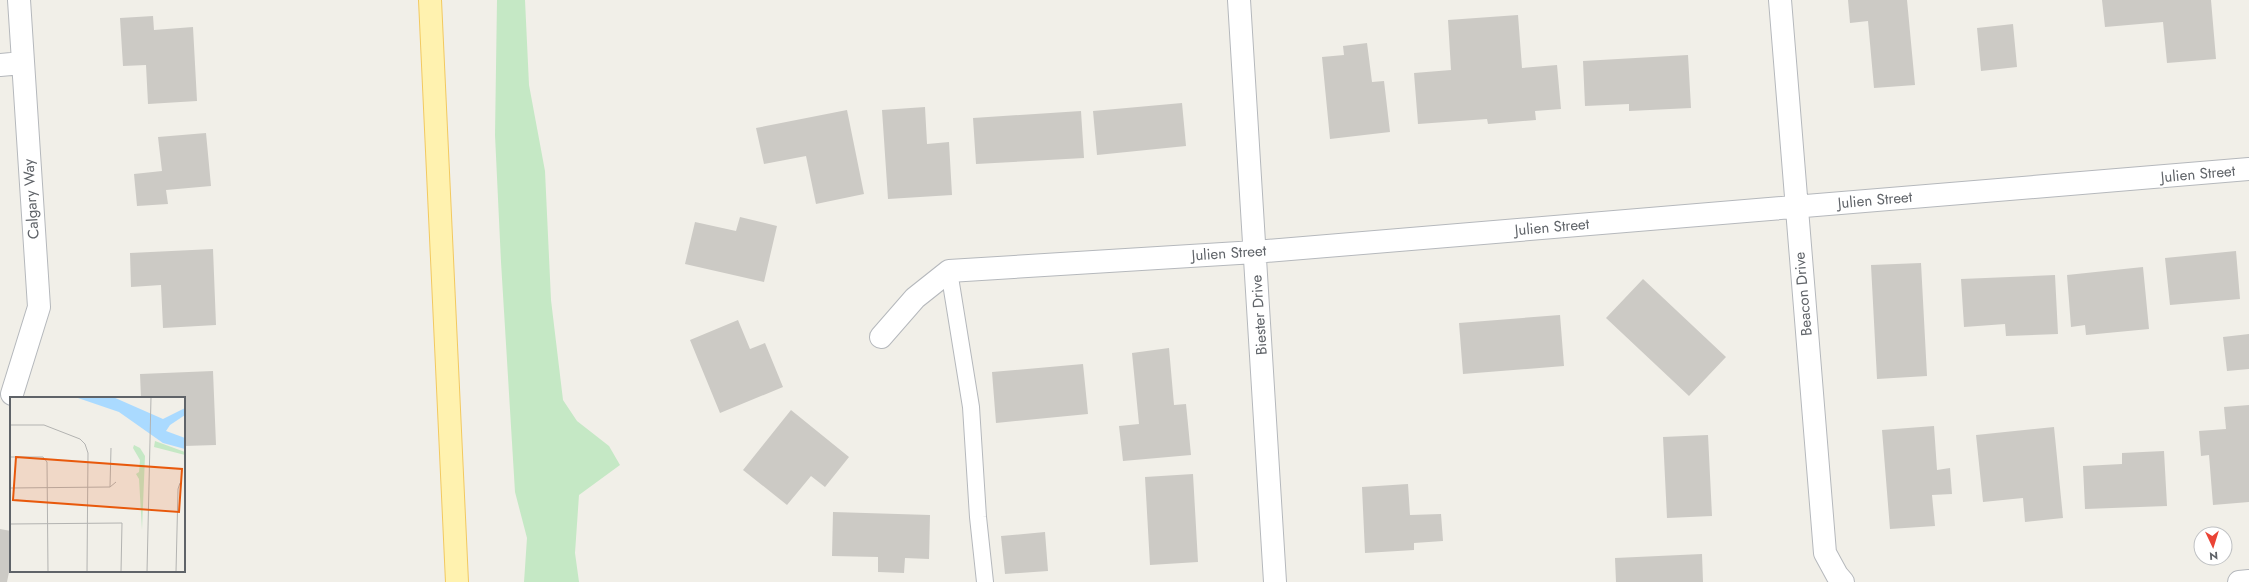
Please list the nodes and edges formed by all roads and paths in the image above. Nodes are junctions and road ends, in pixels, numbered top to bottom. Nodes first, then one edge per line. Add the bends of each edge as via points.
1 (19, 0) edge
2 (430, 0) edge
3 (1239, 0) edge
4 (1780, 0) edge
5 (22, 63) junction
6 (0, 65) edge
7 (2249, 169) edge
8 (1796, 207) junction
9 (1255, 252) junction
10 (949, 271) junction
11 (882, 337) dead end
12 (12, 394) dead end
13 (2249, 581) edge
14 (458, 582) edge
15 (985, 582) edge
16 (1275, 582) edge
17 (1843, 582) edge
18 (2239, 582) edge

1 - 5 street, Calgary Way
2 - 14 main road
3 - 9 street, Biester Drive
4 - 8 street, Beacon Drive
5 - 6 street
5 - 12 street, Calgary Way via 39,307
7 - 8 street, Julien Street
8 - 9 street, Julien Street
8 - 17 street, Beacon Drive via 1825,553
9 - 10 street, Julien Street
9 - 16 street, Biester Drive
10 - 11 street via 915,298
10 - 15 lane via 971,407
13 - 18 street

